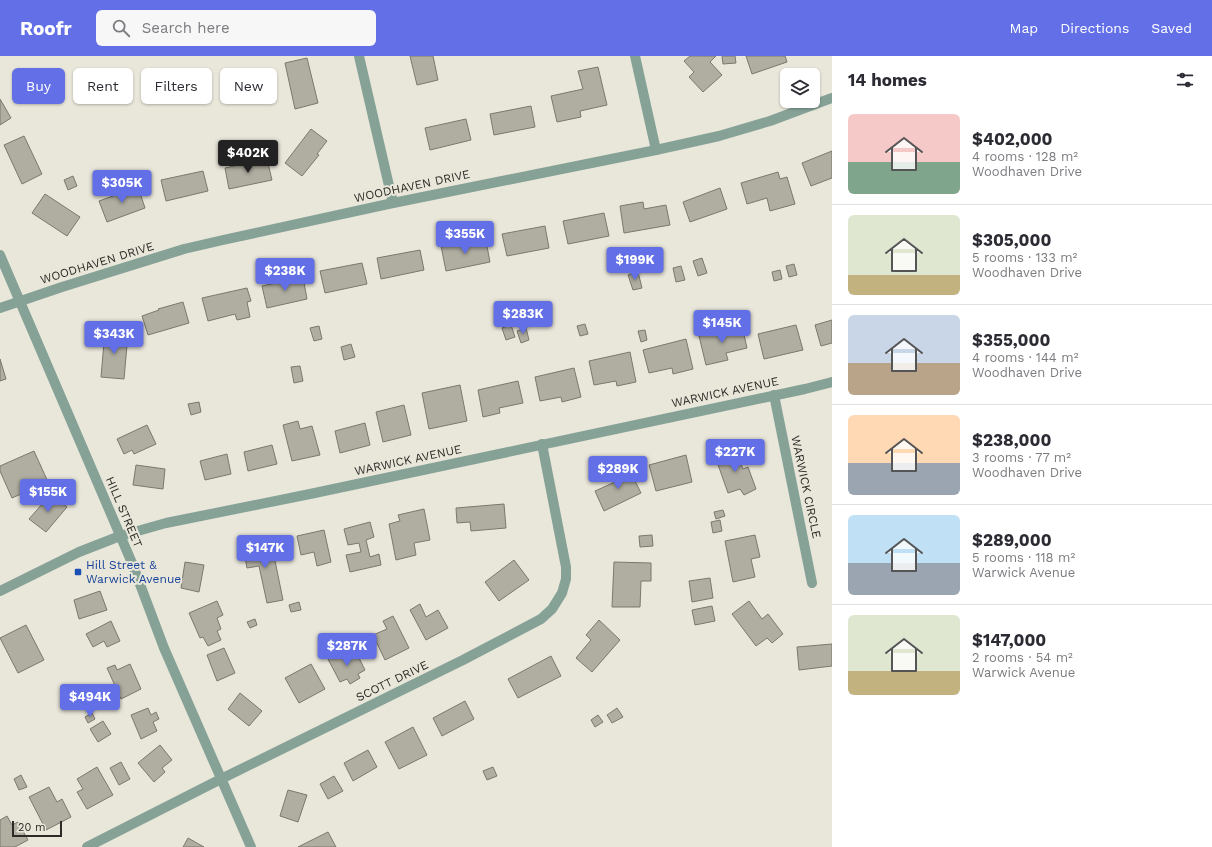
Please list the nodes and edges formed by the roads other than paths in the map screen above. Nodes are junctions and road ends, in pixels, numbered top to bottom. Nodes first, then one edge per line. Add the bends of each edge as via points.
1 (360, 56) edge
2 (635, 56) edge
3 (832, 98) edge
4 (656, 150) junction
5 (393, 203) junction
6 (0, 254) edge
7 (20, 301) junction
8 (0, 308) edge
9 (832, 382) edge
10 (774, 395) junction
11 (542, 444) junction
12 (120, 536) junction
13 (812, 583) dead end
14 (0, 591) edge
15 (221, 779) junction
16 (87, 847) edge
17 (251, 847) edge

1 - 5 street
2 - 4 street
3 - 4 street, WOODHAVEN DRIVE via 770,121
4 - 5 street, WOODHAVEN DRIVE
5 - 7 street, WOODHAVEN DRIVE via 184,249
6 - 7 street, HILL STREET
7 - 8 street, WOODHAVEN DRIVE
7 - 12 street, HILL STREET
9 - 10 street, WARWICK AVENUE
10 - 11 street, WARWICK AVENUE
10 - 13 street, WARWICK CIRCLE
11 - 12 street, WARWICK AVENUE via 166,523
11 - 15 street, SCOTT DRIVE via 566,567 562,593 552,609 541,619 463,660
12 - 14 street, WARWICK AVENUE via 79,552
12 - 15 street, HILL STREET via 164,648
15 - 16 street, SCOTT DRIVE
15 - 17 street, HILL STREET

